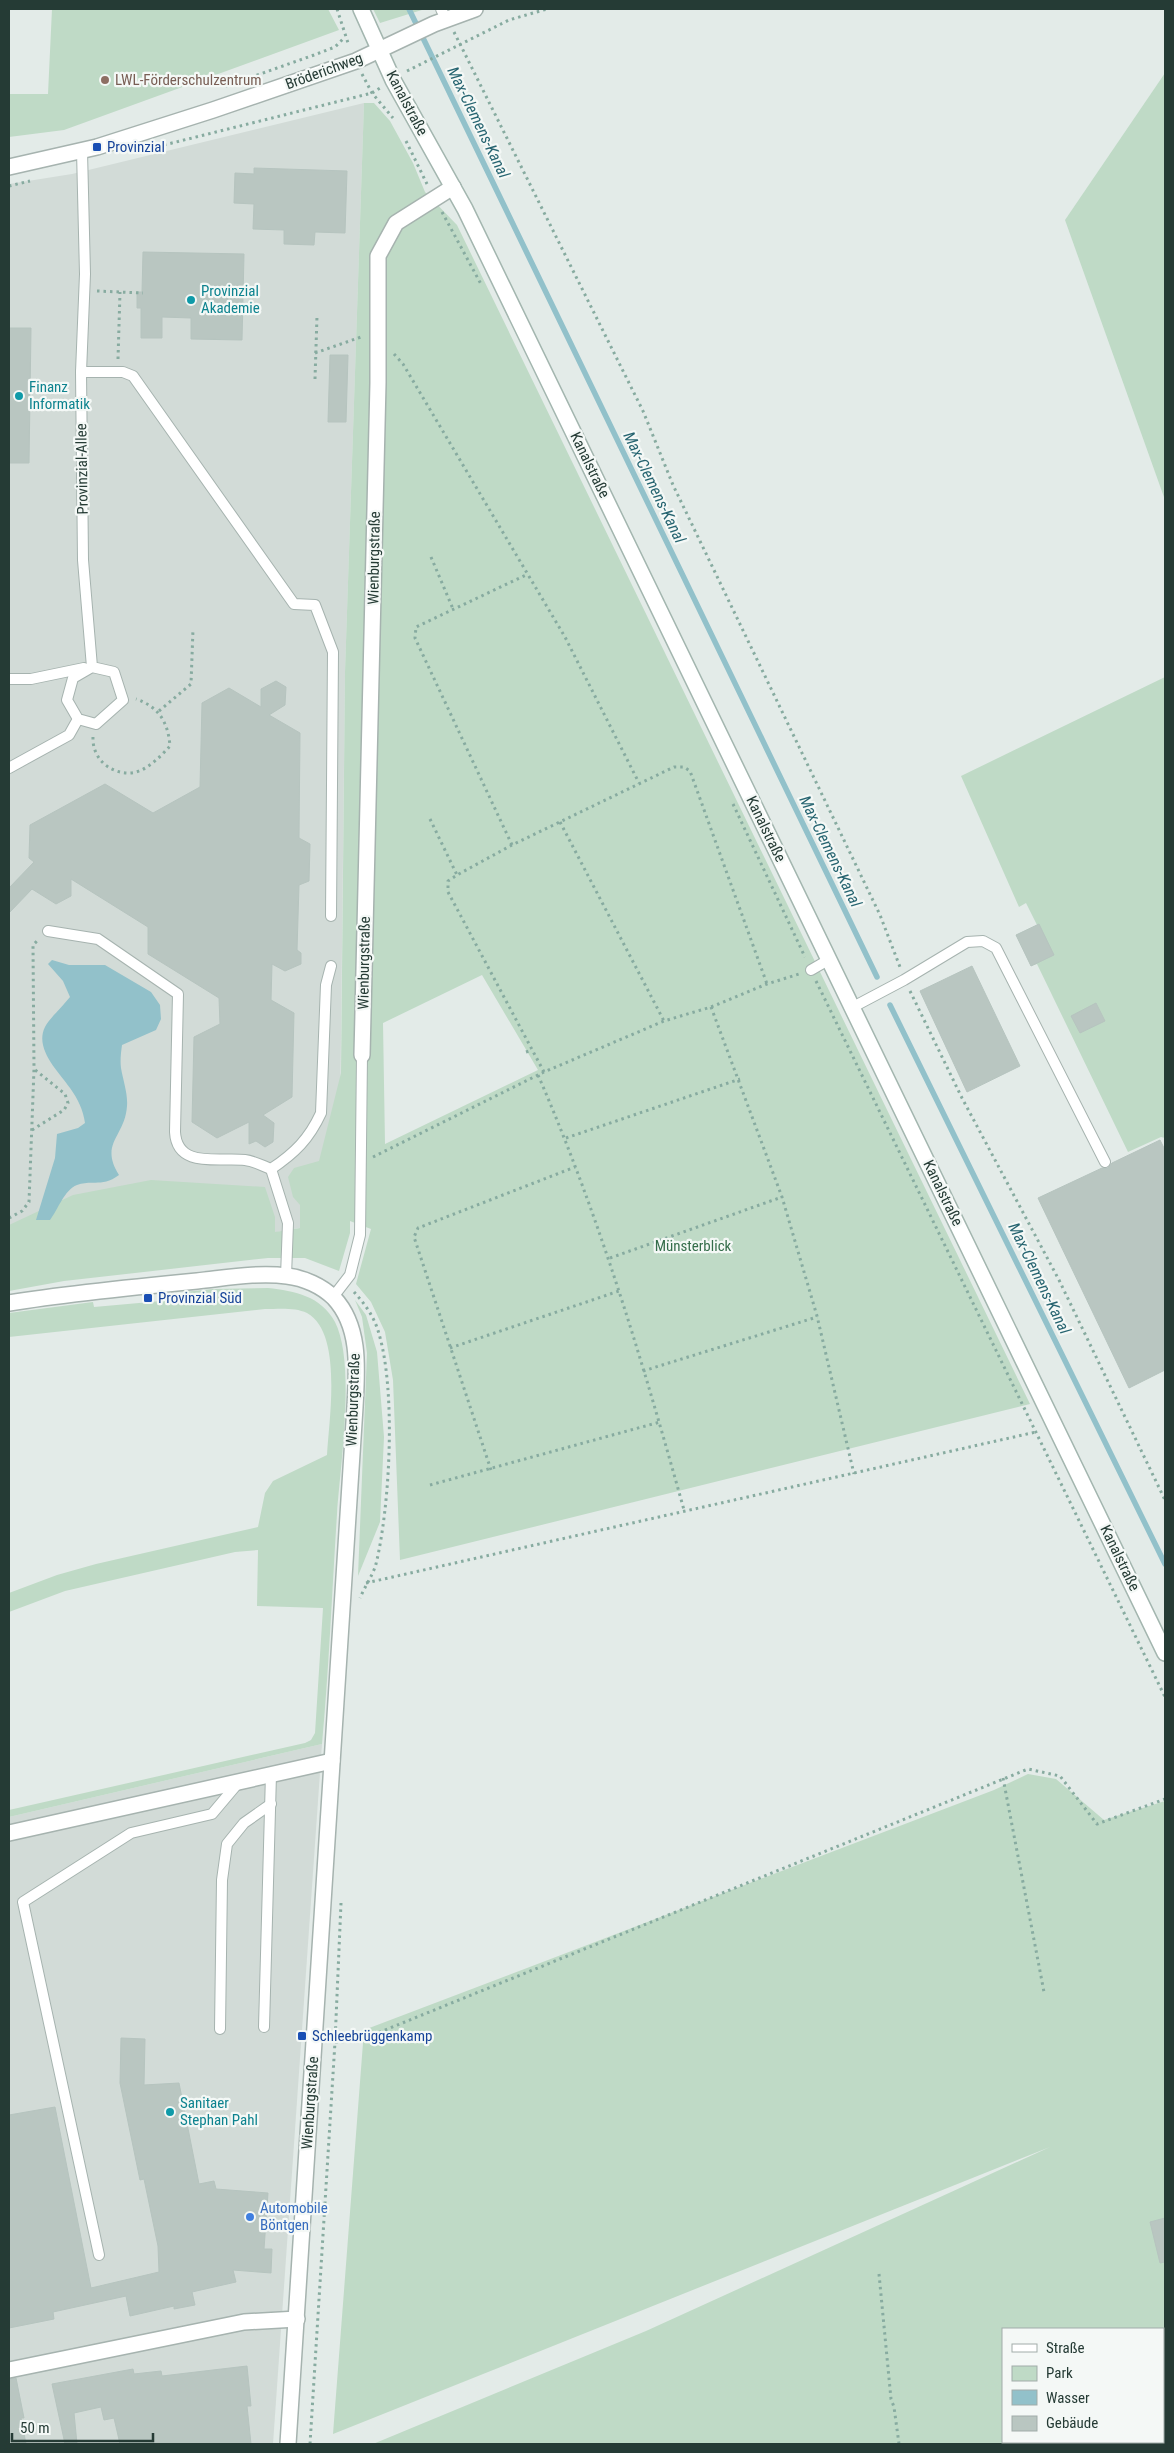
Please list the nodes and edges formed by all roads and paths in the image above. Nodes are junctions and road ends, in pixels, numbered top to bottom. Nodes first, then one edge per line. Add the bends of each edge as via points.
1 (337, 9) edge
2 (361, 9) edge
3 (475, 9) edge
4 (547, 9) edge
5 (440, 17) edge
6 (345, 37) dead end
7 (461, 42) junction
8 (380, 51) junction
9 (409, 70) dead end
10 (396, 121) dead end
11 (404, 138) dead end
12 (158, 147) dead end
13 (82, 151) junction
14 (9, 166) edge
15 (453, 187) junction
16 (434, 198) junction
17 (84, 290) junction
18 (484, 290) dead end
19 (120, 292) junction
20 (143, 293) dead end
21 (317, 316) dead end
22 (377, 338) junction
23 (316, 353) junction
24 (81, 372) junction
25 (118, 372) junction
26 (315, 379) dead end
27 (431, 557) dead end
28 (528, 574) junction
29 (453, 609) junction
30 (193, 629) dead end
31 (92, 667) junction
32 (9, 679) edge
33 (123, 700) junction
34 (159, 711) junction
35 (78, 719) junction
36 (96, 724) junction
37 (9, 768) edge
38 (639, 783) junction
39 (732, 802) dead end
40 (430, 818) dead end
41 (560, 822) junction
42 (512, 846) junction
43 (457, 875) junction
44 (331, 916) dead end
45 (48, 931) joint
46 (830, 960) junction
47 (331, 966) dead end
48 (811, 970) junction
49 (904, 980) junction
50 (767, 984) junction
51 (711, 1007) junction
52 (853, 1007) junction
53 (664, 1021) junction
54 (532, 1050) junction
55 (526, 1052) dead end
56 (362, 1055) joint
57 (34, 1069) junction
58 (544, 1072) junction
59 (538, 1075) junction
60 (740, 1079) junction
61 (32, 1130) junction
62 (566, 1138) junction
63 (362, 1162) junction
64 (1105, 1162) dead end
65 (575, 1167) junction
66 (271, 1169) junction
67 (782, 1197) junction
68 (9, 1218) edge
69 (610, 1258) junction
70 (286, 1276) junction
71 (344, 1284) junction
72 (619, 1291) junction
73 (333, 1297) junction
74 (9, 1304) edge
75 (817, 1316) junction
76 (450, 1348) junction
77 (643, 1371) junction
78 (660, 1422) junction
79 (1036, 1432) junction
80 (491, 1470) junction
81 (854, 1474) junction
82 (430, 1485) dead end
83 (1165, 1500) edge
84 (684, 1510) junction
85 (365, 1584) junction
86 (358, 1607) dead end
87 (1165, 1653) edge
88 (1165, 1697) edge
89 (332, 1761) junction
90 (271, 1774) junction
91 (1004, 1778) junction
92 (240, 1781) junction
93 (1165, 1799) edge
94 (271, 1804) junction
95 (9, 1833) edge
96 (341, 1897) dead end
97 (1044, 1992) dead end
98 (264, 2027) dead end
99 (220, 2029) dead end
100 (314, 2041) junction
101 (335, 2042) junction
102 (99, 2255) dead end
103 (878, 2274) dead end
104 (297, 2319) junction
105 (9, 2370) edge
106 (288, 2444) edge
107 (310, 2444) edge
108 (899, 2444) edge

1 - 6 path
2 - 8 street, Kanalstraße
3 - 5 street, Bröderichweg
4 - 7 path via 509,20
5 - 8 street, Bröderichweg
7 - 9 path
7 - 49 path via 643,411 673,485 880,915
8 - 13 street, Bröderichweg via 213,110
8 - 15 street, Kanalstraße
10 - 12 path via 372,93
11 - 16 path
13 - 14 street, Bröderichweg
13 - 17 lane, Provinzial-Allee
15 - 16 street, Wienburgstraße
15 - 46 street, Kanalstraße
16 - 18 path
16 - 22 street, Wienburgstraße via 396,223 378,256
17 - 19 path
17 - 24 lane, Provinzial-Allee
19 - 20 path
19 - 25 path
21 - 23 path
22 - 23 path via 362,337
22 - 28 path via 403,364
22 - 56 street, Wienburgstraße
23 - 26 path
24 - 25 lane
24 - 31 lane, Provinzial-Allee via 84,560
25 - 44 lane via 133,376 294,604 315,605 334,652
27 - 29 path
28 - 29 path
28 - 38 path
29 - 42 path via 416,626 416,638
30 - 34 path via 191,684
31 - 32 lane via 31,679
31 - 33 lane via 114,672
31 - 35 lane via 73,678 67,700
33 - 34 path via 135,699
33 - 36 lane
34 - 36 path via 168,730 170,746 159,759 130,773 110,769 98,759 92,744
35 - 36 lane
35 - 37 lane via 69,735
38 - 41 path
38 - 50 path via 674,768 684,767 690,771
39 - 48 path
40 - 43 path
41 - 42 path
41 - 53 path
42 - 43 path
43 - 54 path via 448,882 448,892
45 - 57 path via 33,945
45 - 66 lane via 98,939 178,994 175,1132 180,1150 187,1156 247,1160
46 - 48 lane
46 - 52 street, Kanalstraße
47 - 66 lane via 326,985 321,1113 295,1152
48 - 50 path
48 - 79 path
49 - 52 lane
49 - 64 lane via 967,942 983,941 996,948
49 - 83 path via 1058,1280
50 - 51 path
51 - 53 path
51 - 60 path
52 - 87 street, Kanalstraße
53 - 58 path
54 - 55 path
54 - 58 path
56 - 63 lane, Wienburgstraße
57 - 61 path
57 - 61 path via 65,1094 68,1103 64,1110
58 - 59 path
59 - 62 path
59 - 63 path
60 - 62 path
60 - 67 path
61 - 68 path via 29,1202 22,1211
62 - 65 path
63 - 71 lane, Wienburgstraße via 360,1235 350,1274
65 - 69 path
65 - 76 path via 418,1228 414,1237
66 - 70 lane via 288,1223
67 - 69 path
67 - 75 path
69 - 72 path
70 - 73 street via 311,1283
70 - 74 street via 170,1283
71 - 73 lane, Wienburgstraße
71 - 85 path via 362,1302 379,1333 387,1392 386,1504 376,1567
72 - 76 path
72 - 77 path
73 - 89 street, Wienburgstraße via 351,1327 356,1387
75 - 77 path
75 - 81 path
76 - 80 path
77 - 78 path
78 - 80 path
78 - 84 path
79 - 81 path
79 - 88 path
80 - 82 path
81 - 84 path
84 - 85 path
85 - 86 path
89 - 90 street
89 - 100 street, Wienburgstraße
90 - 92 street
90 - 94 lane
91 - 93 path via 1028,1769 1060,1776 1097,1824
91 - 97 path
91 - 101 path via 358,2041
92 - 95 street
92 - 102 lane via 212,1814 131,1833 23,1902
94 - 98 lane
94 - 99 lane via 244,1823 226,1844 222,1880
96 - 101 path
100 - 101 path
100 - 104 street, Wienburgstraße
101 - 107 path
103 - 108 path via 890,2398
104 - 105 street via 244,2322
104 - 106 street, Wienburgstraße

